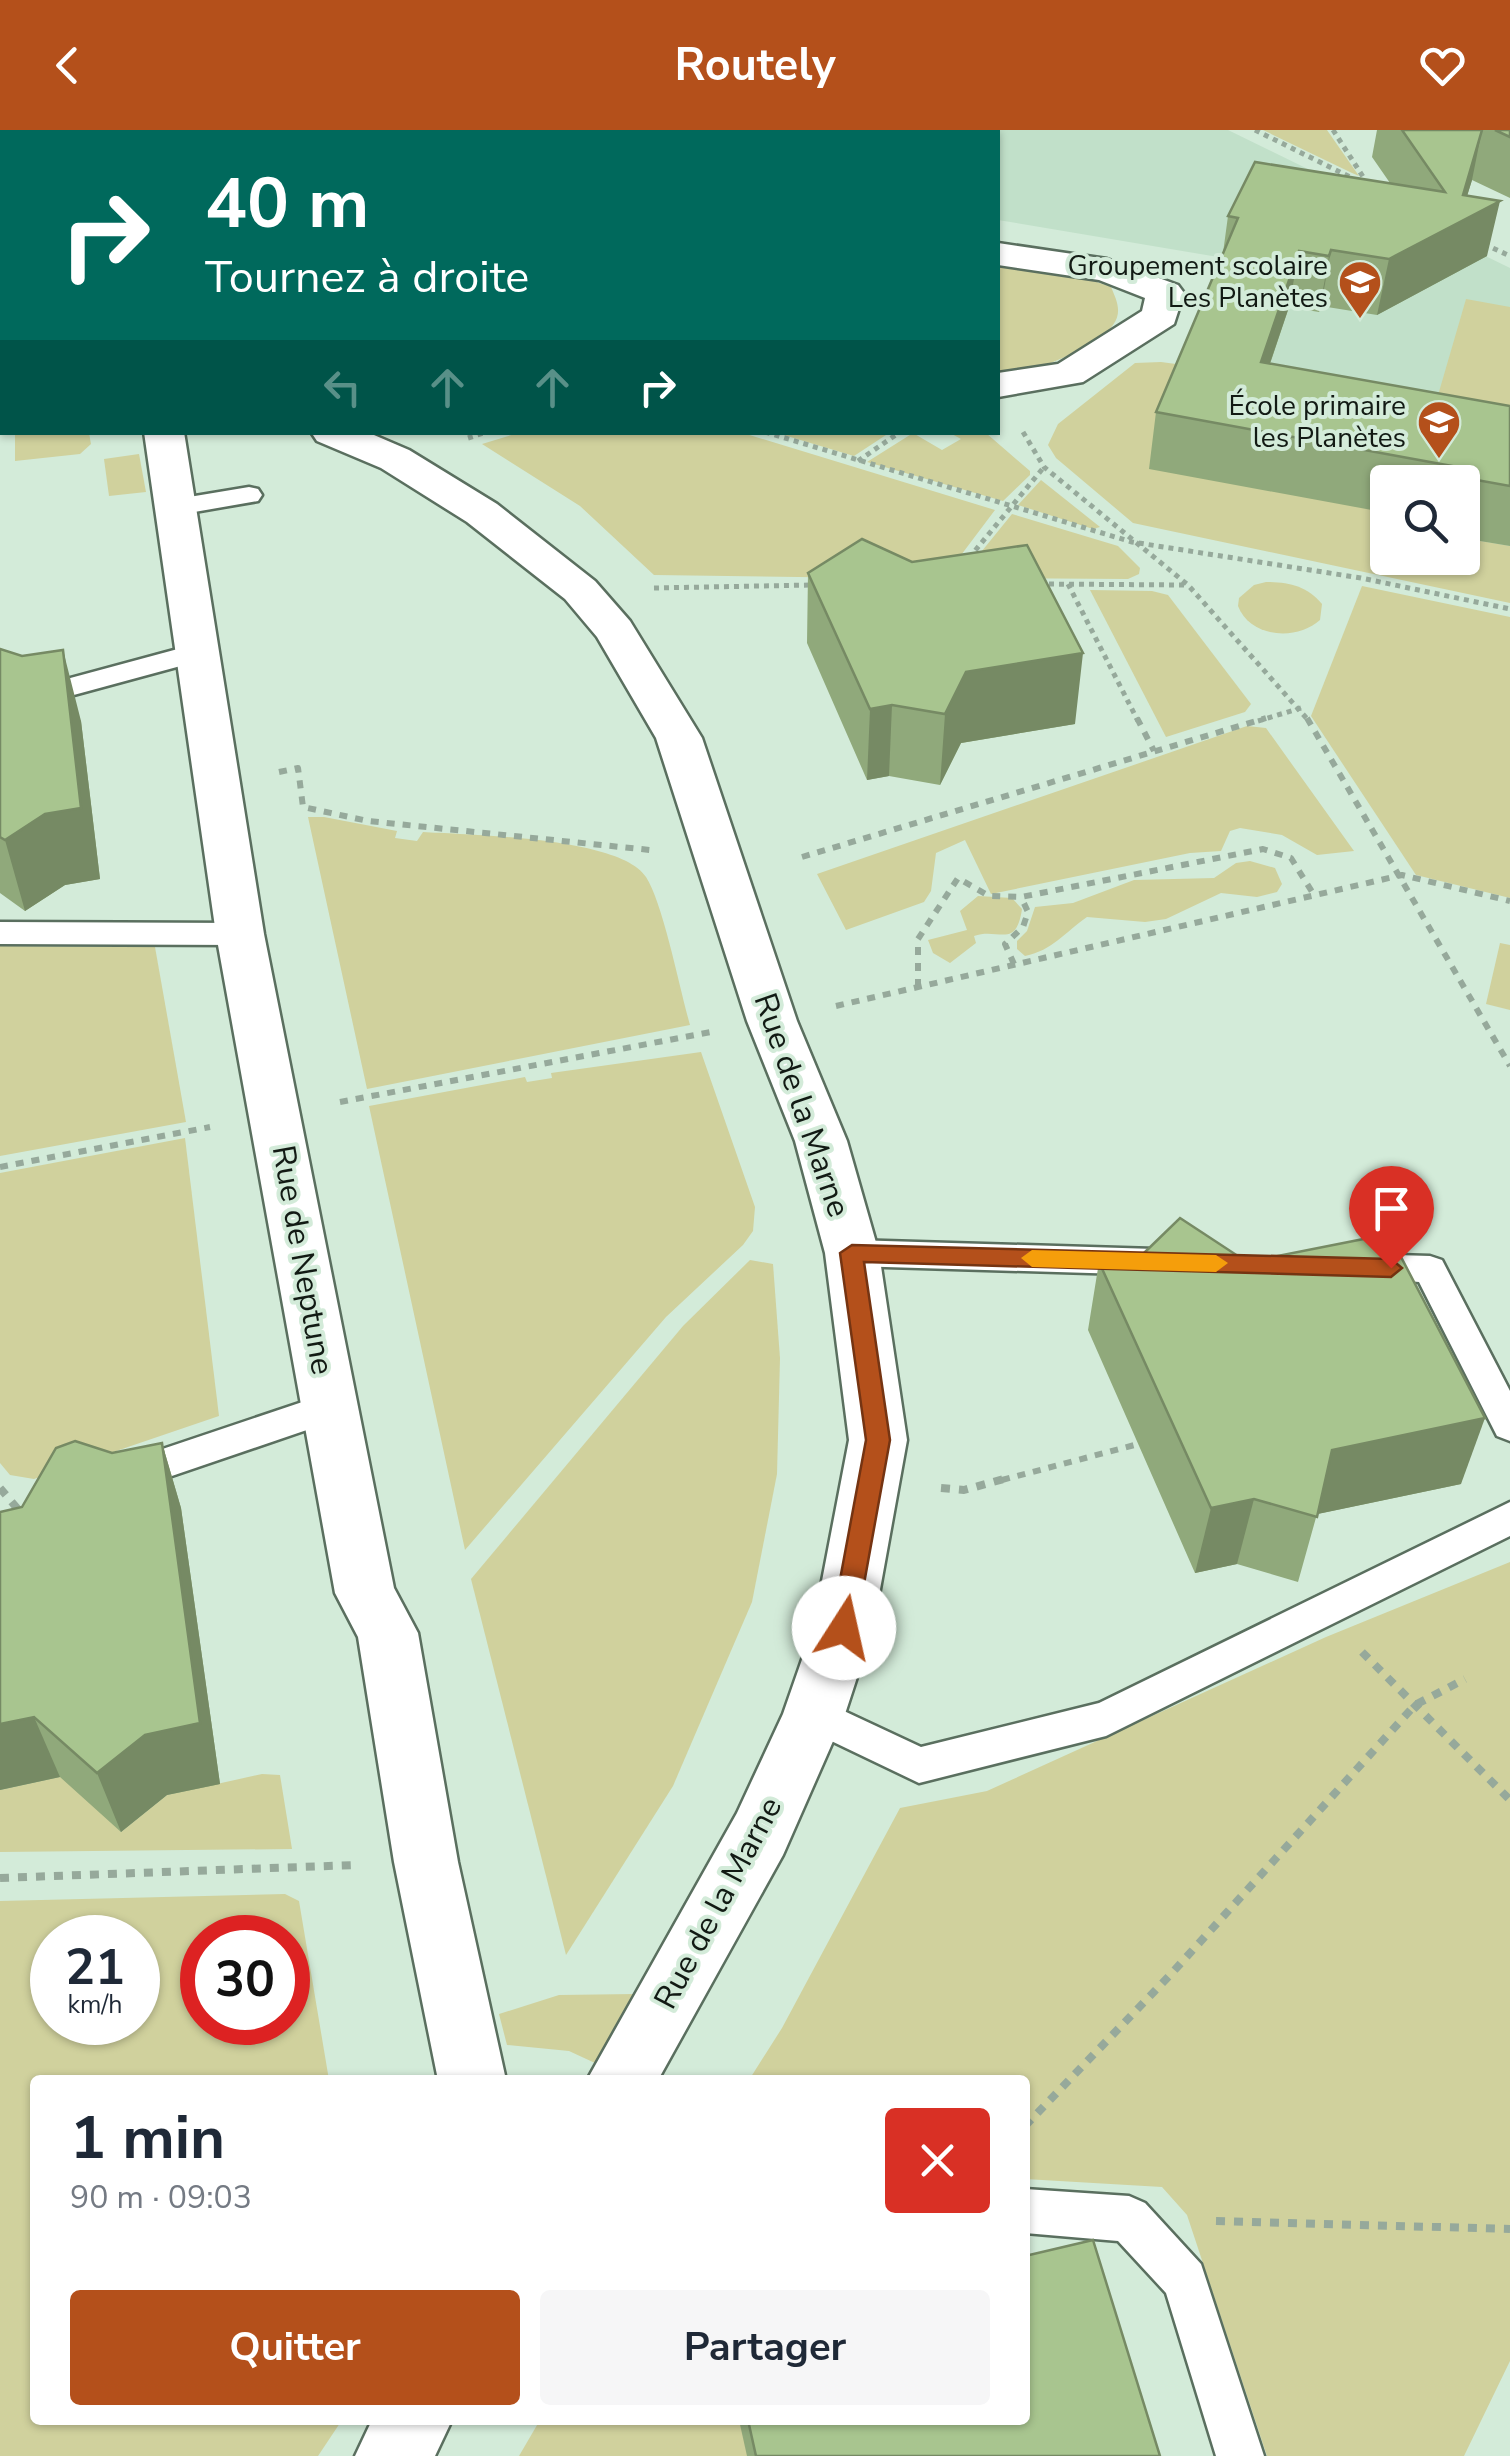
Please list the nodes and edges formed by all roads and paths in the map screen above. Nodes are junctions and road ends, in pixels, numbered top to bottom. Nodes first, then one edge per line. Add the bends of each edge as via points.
1 (1255, 130) edge
2 (1332, 130) edge
3 (1475, 239) edge
4 (1000, 254) edge
5 (1510, 256) edge
6 (1000, 386) edge
7 (1017, 423) dead end
8 (165, 435) edge
9 (338, 435) edge
10 (775, 435) edge
11 (896, 435) edge
12 (857, 461) junction
13 (1044, 466) junction
14 (249, 495) dead end
15 (178, 508) junction
16 (1008, 508) junction
17 (1132, 542) junction
18 (961, 568) edge
19 (1028, 584) edge
20 (1068, 584) junction
21 (814, 585) edge
22 (1188, 586) junction
23 (580, 590) junction
24 (1510, 609) edge
25 (200, 652) junction
26 (0, 706) edge
27 (1301, 708) junction
28 (1154, 751) junction
29 (219, 782) junction
30 (720, 857) junction
31 (802, 857) dead end
32 (1314, 895) dead end
33 (1021, 898) junction
34 (0, 933) edge
35 (240, 934) junction
36 (1014, 964) dead end
37 (918, 987) dead end
38 (1510, 1066) edge
39 (852, 1253) junction
40 (1195, 1263) edge
41 (1332, 1266) edge
42 (329, 1408) junction
43 (1510, 1426) edge
44 (1142, 1444) dead end
45 (870, 1480) junction
46 (10, 1500) edge
47 (1510, 1518) edge
48 (1321, 1612) junction
49 (1465, 1679) dead end
50 (1415, 1705) junction
51 (814, 1714) junction
52 (1510, 1800) edge
53 (426, 1862) junction
54 (0, 1878) edge
55 (471, 2075) edge
56 (625, 2075) edge
57 (1030, 2121) edge
58 (1030, 2212) edge
59 (1129, 2219) junction
60 (1510, 2229) edge
61 (412, 2425) edge
62 (392, 2456) edge
63 (1240, 2456) edge

1 - 2 path via 1370,188
3 - 5 path
4 - 6 street via 1107,270 1165,293 1160,316 1070,374
7 - 13 path
8 - 15 street, Rue de Neptune
9 - 23 street, Rue de la Marne via 395,460 482,513
10 - 12 path
11 - 12 path
12 - 16 path
13 - 16 path
13 - 17 path
14 - 15 lane
15 - 25 street, Rue de Neptune
16 - 17 path
16 - 18 path
17 - 22 path
17 - 24 path
19 - 20 path
20 - 22 path
20 - 28 path
21 - 23 path
22 - 27 path
23 - 30 street, Rue de la Marne via 615,631 679,738
25 - 26 lane
25 - 29 street, Rue de Neptune
27 - 28 path
27 - 38 path
28 - 31 path
29 - 30 path via 298,768 303,806 368,821
29 - 35 street, Rue de Neptune
30 - 39 street, Rue de la Marne via 772,1021 821,1141
32 - 33 path via 1290,858 1262,849
33 - 36 path via 1028,912 1023,927 1005,944
33 - 37 path via 989,896 958,878 918,940
34 - 35 lane
35 - 42 street, Rue de Neptune
39 - 40 lane
39 - 45 street, Rue de la Marne via 878,1440
41 - 43 lane via 1430,1269
42 - 46 lane
42 - 53 street, Rue de Neptune via 365,1594 388,1632
44 - 45 path via 964,1490
45 - 51 street, Rue de la Marne via 844,1628
47 - 48 lane
48 - 50 path
48 - 51 lane via 1106,1719 919,1765
49 - 50 path
50 - 52 path
50 - 57 path
51 - 56 street, Rue de la Marne via 760,1834
53 - 54 path
53 - 55 street, Rue de Neptune
58 - 59 lane
59 - 60 path
59 - 63 lane via 1184,2280
61 - 62 street

